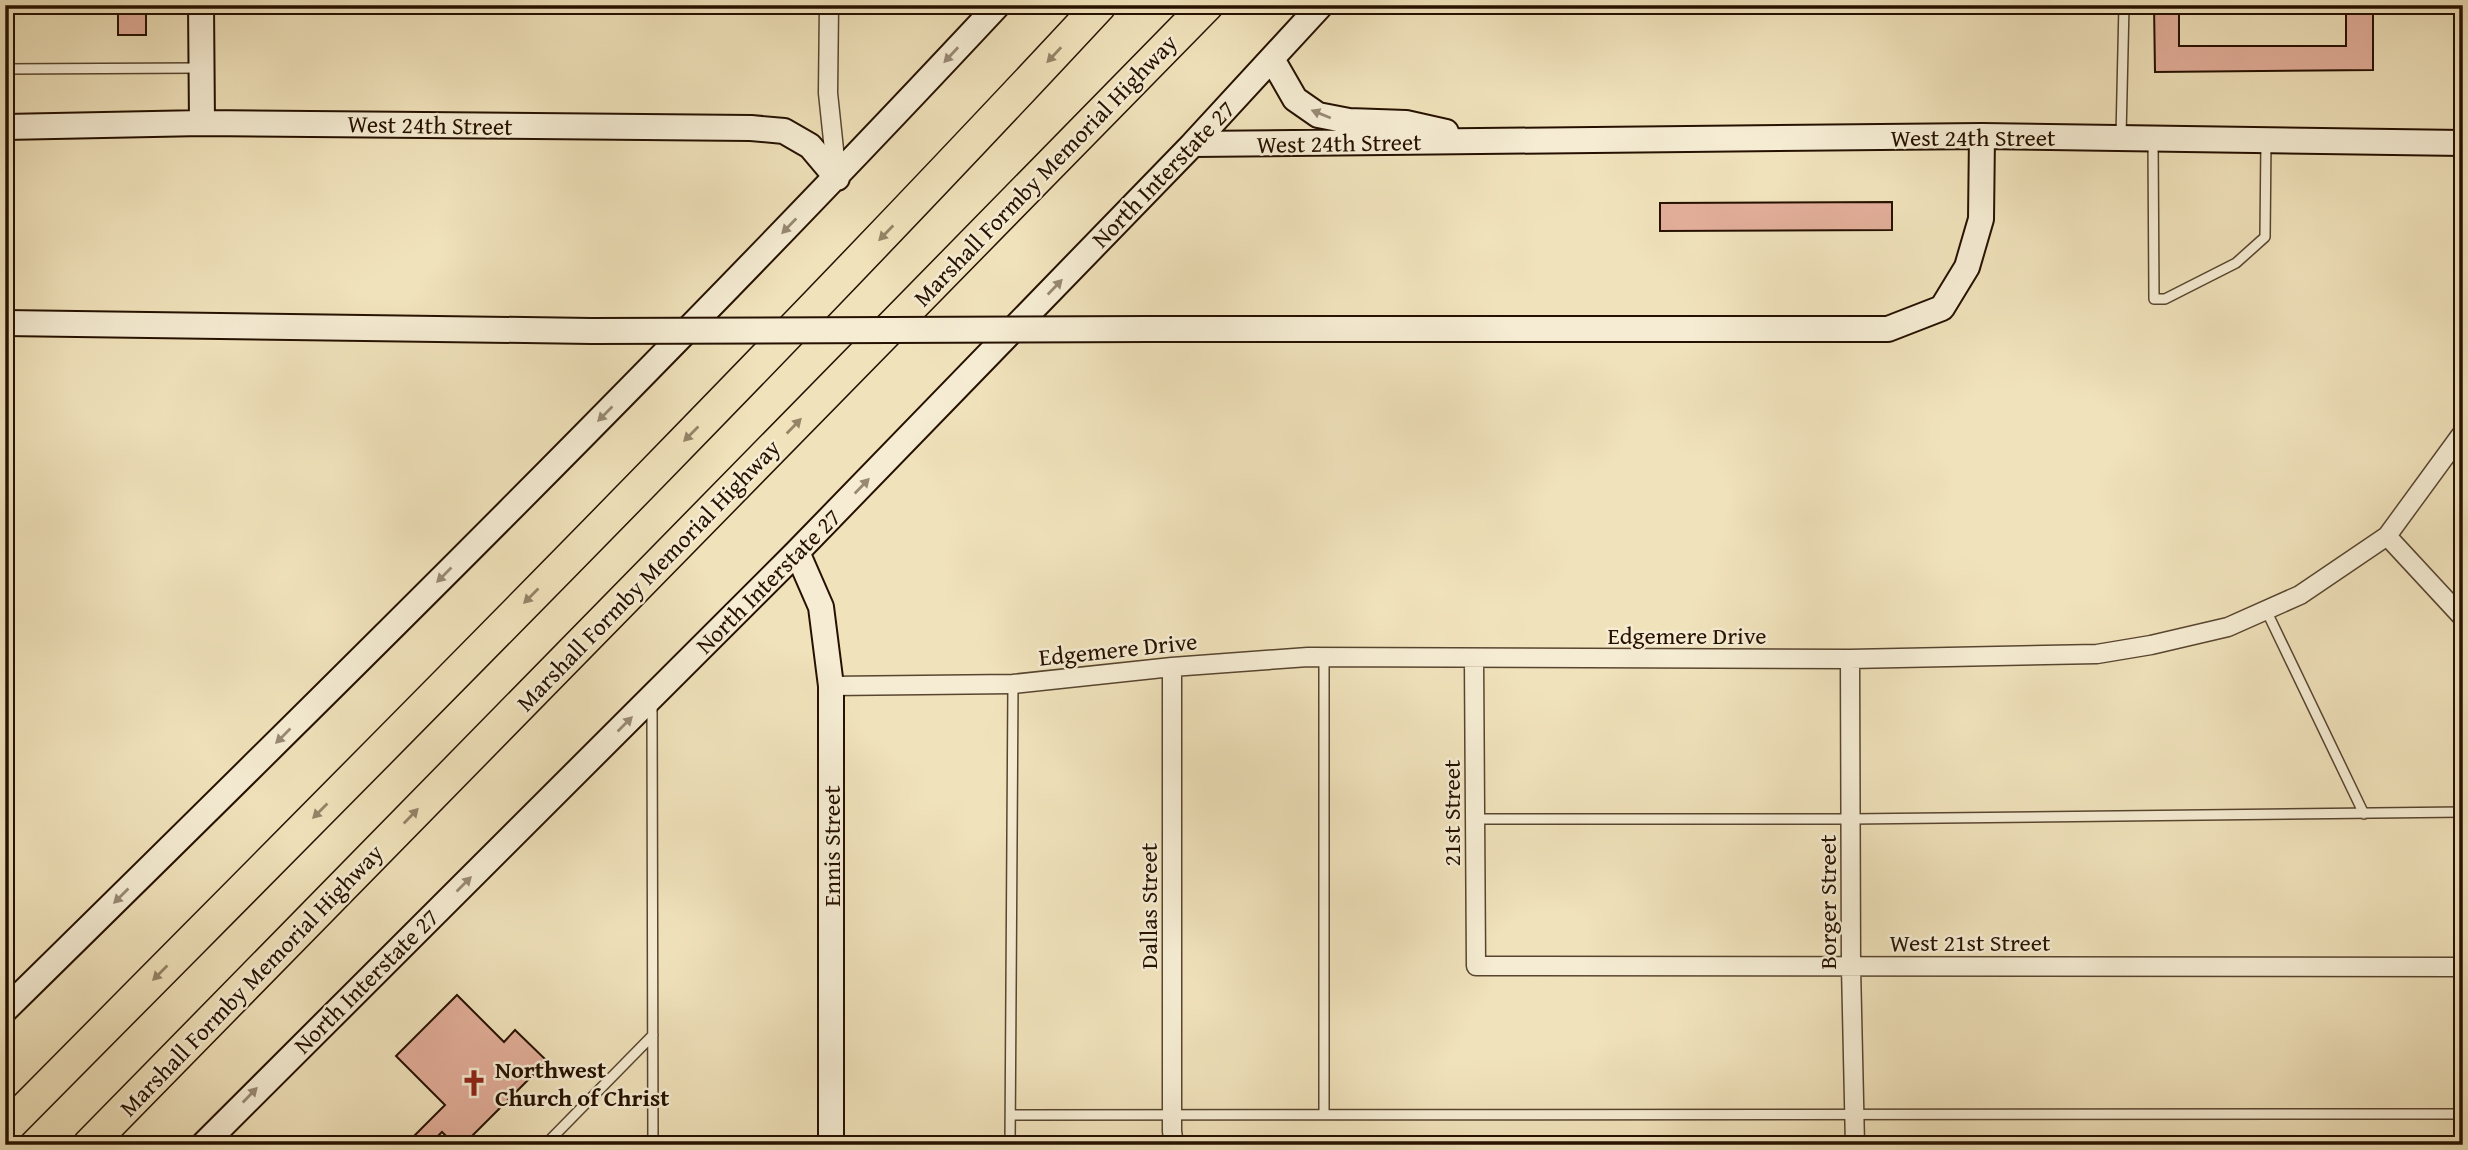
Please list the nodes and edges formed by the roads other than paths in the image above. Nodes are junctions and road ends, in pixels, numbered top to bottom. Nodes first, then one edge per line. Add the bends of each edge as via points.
1 (201, 5) edge
2 (829, 5) edge
3 (998, 5) edge
4 (1100, 5) edge
5 (1207, 5) edge
6 (1321, 5) edge
7 (2124, 5) edge
8 (1272, 59) junction
9 (202, 68) junction
10 (5, 69) edge
11 (202, 123) junction
12 (5, 127) edge
13 (1982, 136) junction
14 (2121, 138) junction
15 (2153, 139) junction
16 (2266, 140) junction
17 (1484, 141) junction
18 (2463, 143) edge
19 (1194, 144) junction
20 (837, 178) junction
21 (5, 323) edge
22 (2462, 434) edge
23 (2388, 536) junction
24 (797, 552) junction
25 (2266, 610) junction
26 (2463, 618) edge
27 (1324, 657) junction
28 (1474, 659) junction
29 (1850, 659) junction
30 (1172, 667) junction
31 (1013, 684) junction
32 (831, 686) junction
33 (652, 697) junction
34 (2463, 813) edge
35 (2364, 814) junction
36 (1476, 819) junction
37 (1851, 819) junction
38 (1476, 966) joint
39 (1851, 967) junction
40 (2463, 967) edge
41 (5, 1010) edge
42 (104, 1029) junction
43 (653, 1035) junction
44 (5, 1106) edge
45 (1172, 1114) junction
46 (1324, 1114) junction
47 (1854, 1114) junction
48 (2463, 1114) edge
49 (1010, 1115) junction
50 (5, 1129) edge
51 (89, 1145) edge
52 (203, 1145) edge
53 (545, 1145) edge
54 (653, 1145) edge
55 (831, 1145) edge
56 (1010, 1145) edge
57 (1174, 1145) edge
58 (1855, 1145) edge

1 - 9 main road
2 - 20 street via 828,93
3 -> 20 main road
4 -> 42 highway via 739,386
51 -> 5 highway, Marshall Formby Memorial Highway
6 - 8 main road, North Interstate 27
7 - 14 lane
17 -> 8 main road, West 24th Street via 1406,123 1349,121 1318,114 1295,99
8 - 19 main road, North Interstate 27
9 - 10 lane
9 - 11 main road
11 - 12 main road, West 24th Street
11 - 20 main road, West 24th Street via 751,128 785,131 810,146
13 - 14 main road, West 24th Street
13 - 17 main road, West 24th Street
13 - 21 main road, bridge via 1982,219 1967,267 1942,308 1888,329 592,331
14 - 15 main road, West 24th Street
15 - 16 main road, West 24th Street
15 - 16 lane via 2154,299 2165,299 2236,263 2265,237
16 - 18 main road, West 24th Street
17 - 19 main road, West 24th Street
24 -> 19 main road, North Interstate 27
20 -> 41 main road via 280,740
22 - 23 street, Edgemere Drive
23 - 25 street, Edgemere Drive via 2300,596
23 - 26 street
24 - 32 main road, Ennis Street via 821,607
24 - 33 main road, North Interstate 27
25 - 29 street, Edgemere Drive via 2228,627 2097,654
25 - 35 lane
27 - 28 street, Edgemere Drive
27 - 30 street, Edgemere Drive
27 - 46 lane
28 - 29 street, Edgemere Drive
28 - 36 street, 21st Street
29 - 37 street, Borger Street
30 - 31 street, Edgemere Drive
30 - 45 street, Dallas Street
31 - 32 street, Edgemere Drive
31 - 49 lane
32 - 55 main road, Ennis Street
33 - 43 lane
52 -> 33 main road, North Interstate 27
34 - 35 lane
35 - 37 lane
36 - 37 lane
36 - 38 street, 21st Street
37 - 39 street, Borger Street
38 - 39 street, West 21st Street
39 - 40 street, West 21st Street
39 - 47 street, Borger Street
42 - 44 highway
42 - 50 highway
43 - 53 lane
43 - 54 lane
45 - 46 lane
45 - 49 lane
45 - 57 street, Dallas Street
46 - 47 lane
47 - 48 lane
47 - 58 street, Borger Street
49 - 56 lane

